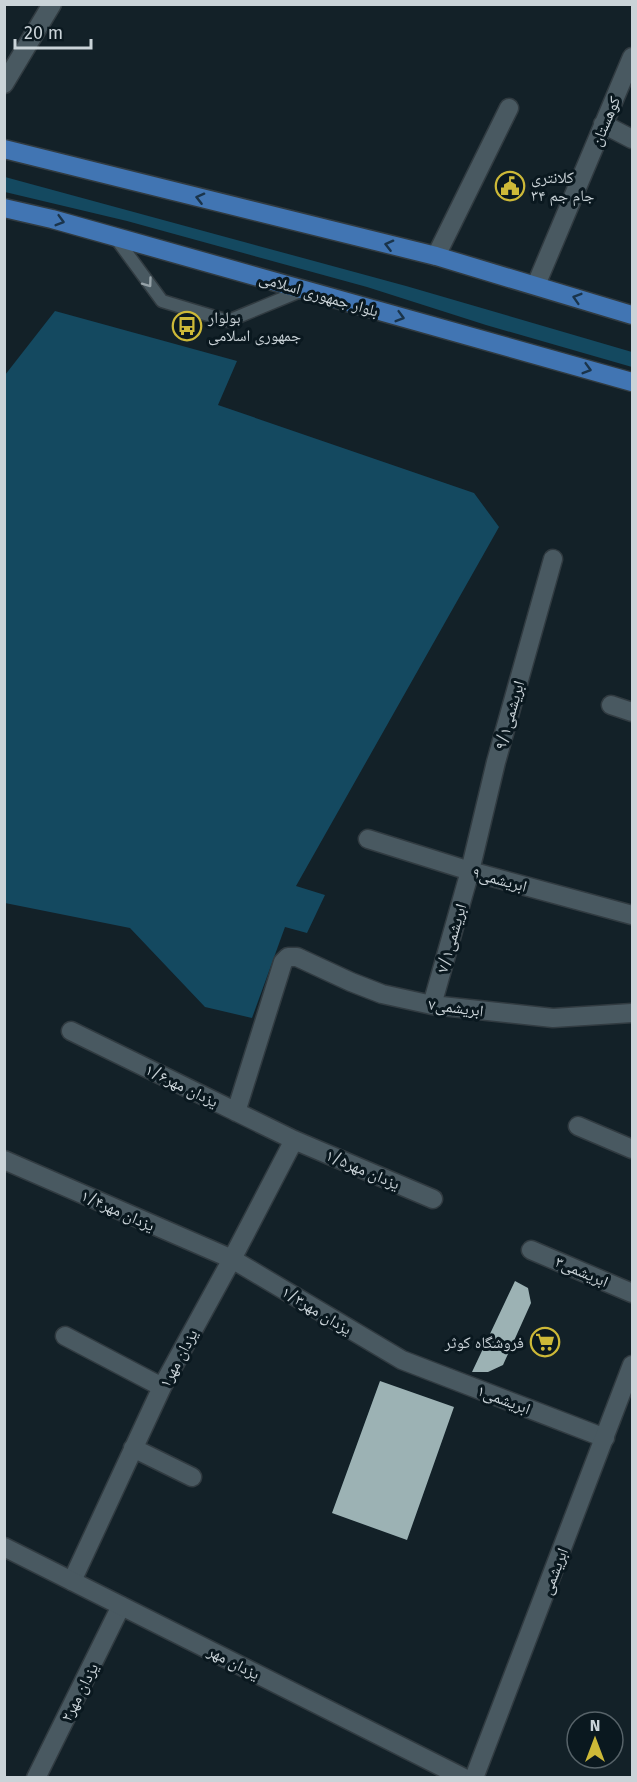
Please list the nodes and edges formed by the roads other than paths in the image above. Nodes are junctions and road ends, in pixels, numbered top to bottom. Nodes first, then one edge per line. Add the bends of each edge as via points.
1 (51, 4) edge
2 (633, 57) edge
3 (4, 84) edge
4 (509, 108) dead end
5 (603, 124) junction
6 (633, 139) edge
7 (4, 148) edge
8 (4, 208) edge
9 (115, 237) junction
10 (436, 256) junction
11 (536, 285) junction
12 (303, 290) junction
13 (633, 315) edge
14 (633, 382) edge
15 (553, 559) dead end
16 (611, 705) dead end
17 (633, 712) edge
18 (368, 839) dead end
19 (470, 872) junction
20 (633, 915) edge
21 (432, 1005) junction
22 (633, 1013) edge
23 (71, 1031) dead end
24 (236, 1112) junction
25 (578, 1126) dead end
26 (294, 1140) junction
27 (633, 1149) edge
28 (4, 1160) edge
29 (433, 1198) dead end
30 (531, 1250) dead end
31 (232, 1259) junction
32 (633, 1293) edge
33 (65, 1336) dead end
34 (402, 1360) joint
35 (633, 1365) edge
36 (162, 1386) junction
37 (605, 1438) junction
38 (134, 1448) junction
39 (192, 1477) dead end
40 (4, 1547) edge
41 (72, 1581) junction
42 (122, 1606) junction
43 (36, 1778) edge
44 (464, 1778) edge
45 (474, 1778) edge

1 - 3 street
2 - 5 street, کوهستان
4 - 10 street
5 - 6 street
5 - 11 street, کوهستان
10 -> 7 main road
8 -> 9 main road, بلوار جمهوری اسلامی
9 - 12 main road, بلوار جمهوری اسلامی
9 -> 12 lane via 162,301 228,321
10 - 11 main road
13 -> 11 main road
12 -> 14 main road, بلوار جمهوری اسلامی
15 - 19 street, ۹/۱ابریشمی via 496,762
16 - 17 street
18 - 19 street, ابریشمی۹
19 - 20 street, ابریشمی۹
19 - 21 street, ابریشمی۷/۱
21 - 22 street, ابریشمی۷ via 553,1018
21 - 24 street, ابریشمی۷ via 382,993 297,957 288,957 283,962
23 - 24 street, ۱/۶یزدان مهر
24 - 26 street, ۱/۶یزدان مهر
25 - 27 street
26 - 29 street, ۱/۵یزدان مهر
26 - 31 street, یزدان مهر۱
28 - 31 street, ۱/۴یزدان مهر
30 - 32 street, ابریشمی۳
31 - 34 street, ۱/۳یزدان مهر
31 - 36 street, یزدان مهر۱
33 - 36 street
34 - 37 street, ابریشمی۱
35 - 37 street, ابریشمی
36 - 38 street, یزدان مهر۱
37 - 45 street, ابریشمی
38 - 39 street
38 - 41 street, یزدان مهر۱
40 - 41 street, یزدان مهر
41 - 42 street, یزدان مهر
42 - 43 street, یزدان مهر۲
42 - 44 street, یزدان مهر

